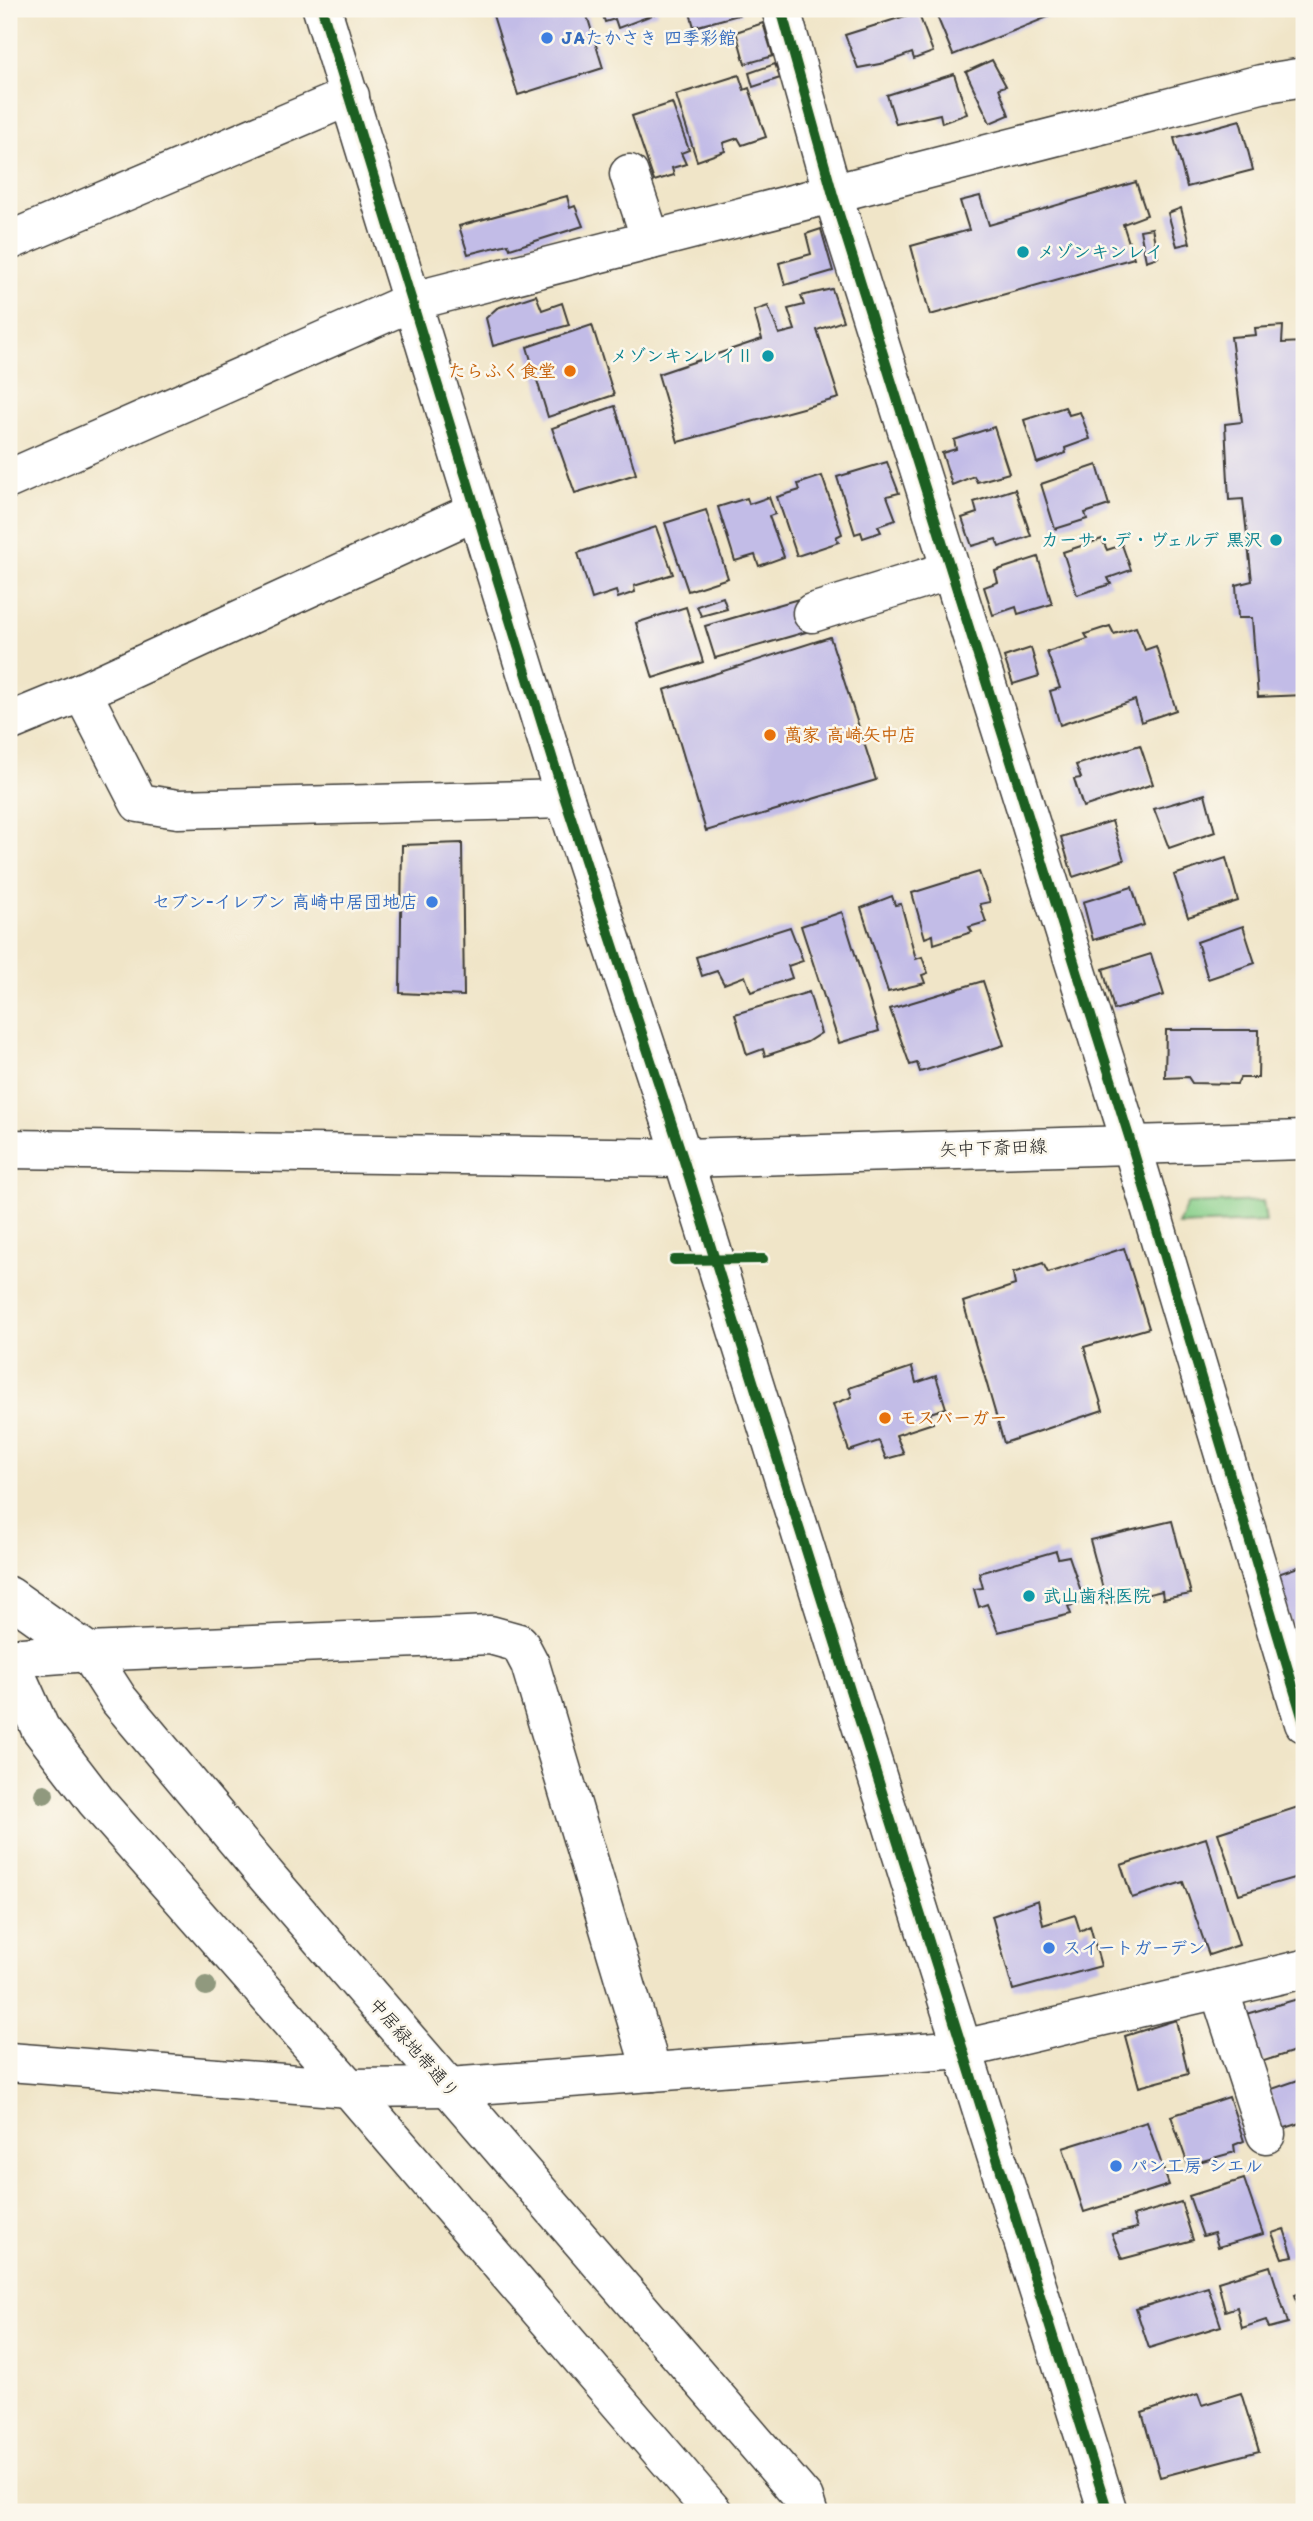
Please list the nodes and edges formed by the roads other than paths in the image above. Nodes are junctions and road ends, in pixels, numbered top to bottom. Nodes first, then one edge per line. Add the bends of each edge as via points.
1 (322, 9) edge
2 (781, 9) edge
3 (1304, 77) edge
4 (350, 96) junction
5 (629, 174) dead end
6 (833, 195) junction
7 (651, 240) junction
8 (9, 241) edge
9 (413, 301) junction
10 (9, 479) edge
11 (476, 511) junction
12 (951, 570) junction
13 (812, 613) dead end
14 (82, 692) junction
15 (9, 722) edge
16 (565, 799) junction
17 (1304, 1140) edge
18 (1131, 1143) junction
19 (9, 1149) edge
20 (683, 1158) junction
21 (9, 1597) edge
22 (88, 1652) junction
23 (9, 1659) edge
24 (1304, 1723) edge
25 (1304, 1969) edge
26 (1219, 1989) junction
27 (963, 2049) junction
28 (9, 2062) edge
29 (652, 2072) junction
30 (349, 2088) junction
31 (449, 2088) junction
32 (1266, 2134) dead end
33 (713, 2512) edge
34 (808, 2512) edge
35 (1108, 2512) edge

1 - 4 street
2 - 6 street
3 - 6 street via 1261,84
4 - 8 street
4 - 9 street
5 - 7 street
6 - 7 street
6 - 12 street
7 - 9 street
9 - 10 street
9 - 11 street
11 - 14 street
11 - 16 street
12 - 13 street
12 - 18 street
14 - 15 street
14 - 16 street via 139,803 178,809
16 - 20 street
17 - 18 street, 矢中下斎田線
18 - 20 street, 矢中下斎田線
18 - 24 street
19 - 20 street, 矢中下斎田線
20 - 27 street
21 - 22 street, 中居緑地帯通り
22 - 23 street
22 - 29 street via 490,1635 519,1643 530,1664
22 - 31 street, 中居緑地帯通り via 119,1700
23 - 30 street via 40,1728 96,1801
25 - 26 street
26 - 27 street
26 - 32 street
27 - 29 street
27 - 35 street
28 - 30 street
29 - 31 street
30 - 31 street
30 - 33 street
31 - 34 street, 中居緑地帯通り via 804,2499

